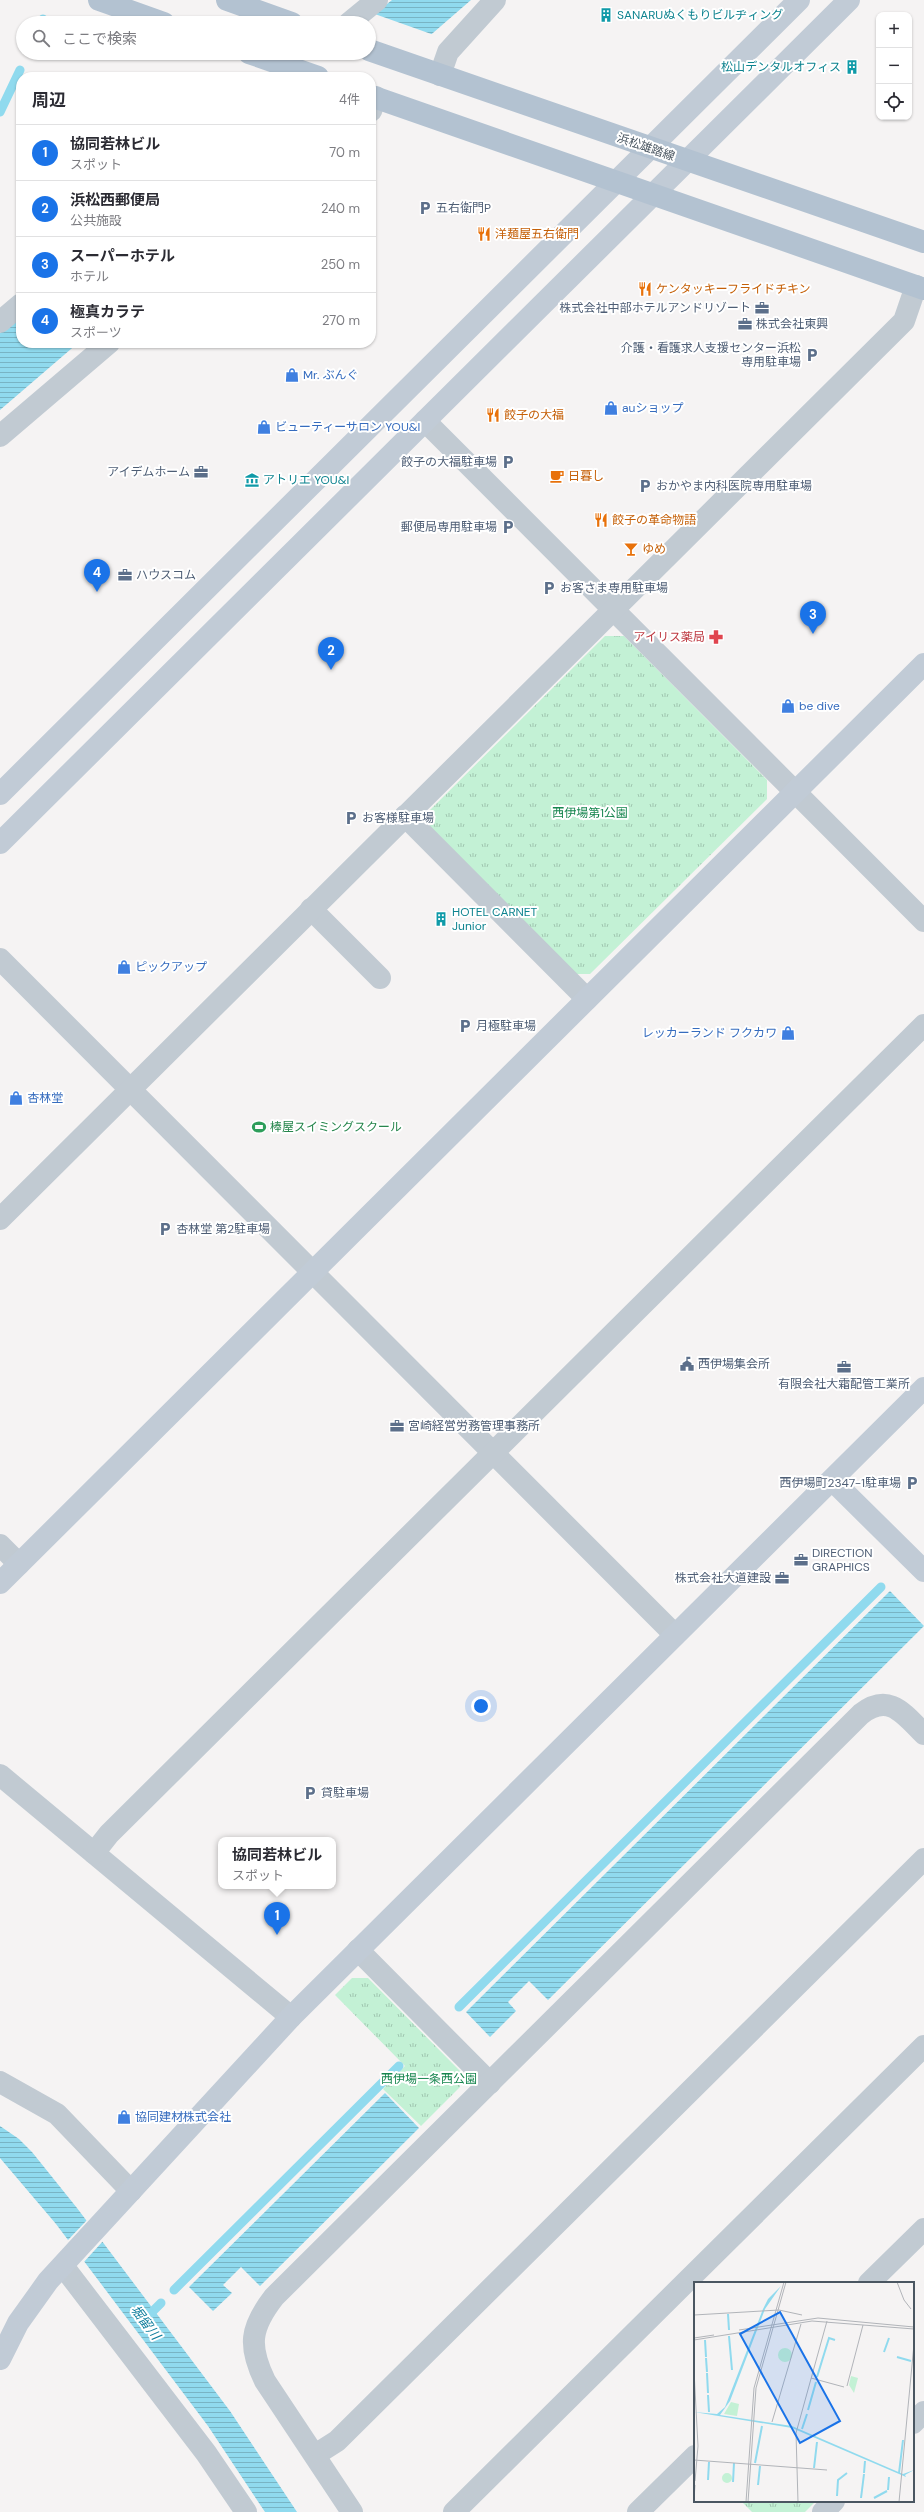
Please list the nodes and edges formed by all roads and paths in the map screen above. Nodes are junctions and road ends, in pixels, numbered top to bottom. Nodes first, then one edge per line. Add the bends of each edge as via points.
1 (99, 0) edge
2 (227, 0) edge
3 (378, 0) edge
4 (495, 0) edge
5 (799, 0) edge
6 (849, 0) edge
7 (144, 16) edge
8 (272, 16) edge
9 (358, 16) edge
10 (376, 52) edge
11 (261, 60) edge
12 (278, 70) edge
13 (294, 72) edge
14 (440, 75) junction
15 (376, 101) edge
16 (650, 148) junction
17 (687, 161) junction
18 (616, 182) junction
19 (654, 195) junction
20 (924, 242) edge
21 (920, 287) edge
22 (16, 308) edge
23 (0, 322) edge
24 (102, 348) edge
25 (425, 421) junction
26 (0, 436) edge
27 (613, 610) junction
28 (924, 664) edge
29 (795, 792) junction
30 (0, 794) edge
31 (405, 816) junction
32 (0, 843) edge
33 (312, 909) junction
34 (924, 921) edge
35 (0, 959) edge
36 (380, 978) dead end
37 (587, 999) junction
38 (924, 1025) edge
39 (130, 1089) junction
40 (0, 1219) edge
41 (313, 1272) junction
42 (924, 1388) edge
43 (493, 1452) junction
44 (832, 1480) junction
45 (0, 1545) edge
46 (19, 1564) junction
47 (924, 1572) edge
48 (0, 1582) edge
49 (675, 1635) junction
50 (924, 1734) edge
51 (0, 1776) edge
52 (94, 1853) junction
53 (924, 1859) edge
54 (358, 1950) junction
55 (291, 2017) junction
56 (924, 2046) edge
57 (0, 2082) edge
58 (490, 2082) junction
59 (131, 2191) junction
60 (924, 2229) edge
61 (66, 2262) junction
62 (870, 2282) edge
63 (0, 2359) edge
64 (924, 2412) edge
65 (914, 2422) edge
66 (315, 2455) junction
67 (694, 2457) edge
68 (833, 2502) edge
69 (246, 2512) edge
70 (352, 2512) edge
71 (454, 2512) edge
72 (638, 2512) edge
73 (823, 2512) edge

1 - 7 main road
2 - 8 main road
3 - 9 street
4 - 14 street via 448,52
5 - 16 street
6 - 17 street
10 - 14 main road, 浜松雄踏線
11 - 12 main road
12 - 13 main road
14 - 16 main road, 浜松雄踏線
15 - 18 main road
16 - 17 main road, 浜松雄踏線
16 - 18 street
17 - 19 street
17 - 20 main road, 浜松雄踏線
18 - 19 main road
18 - 30 street
19 - 21 main road
19 - 25 street
21 - 27 street via 904,320
22 - 23 street
24 - 26 street
25 - 27 street
25 - 32 street
27 - 29 street
27 - 31 street
28 - 29 street
29 - 34 street
29 - 37 street
31 - 33 street
31 - 37 street
33 - 36 street
33 - 39 street
35 - 39 street
37 - 41 street
38 - 43 street
39 - 40 street
39 - 41 street
41 - 43 street
41 - 46 street
42 - 44 street
43 - 49 street
43 - 52 street via 109,1834
44 - 47 street
44 - 49 street
45 - 46 street
46 - 48 street
49 - 54 street
50 - 58 street via 895,1707 882,1704 870,1706
51 - 52 street
52 - 55 street
53 - 66 street via 343,2435
54 - 55 street
54 - 58 street
55 - 59 street
56 - 71 street
57 - 59 street via 57,2114
58 - 66 street via 259,2316 253,2338 255,2360 265,2381
59 - 61 street
60 - 62 street
61 - 63 street via 32,2301
61 - 69 street via 206,2453
64 - 65 street
66 - 70 street
67 - 72 street
68 - 73 street

